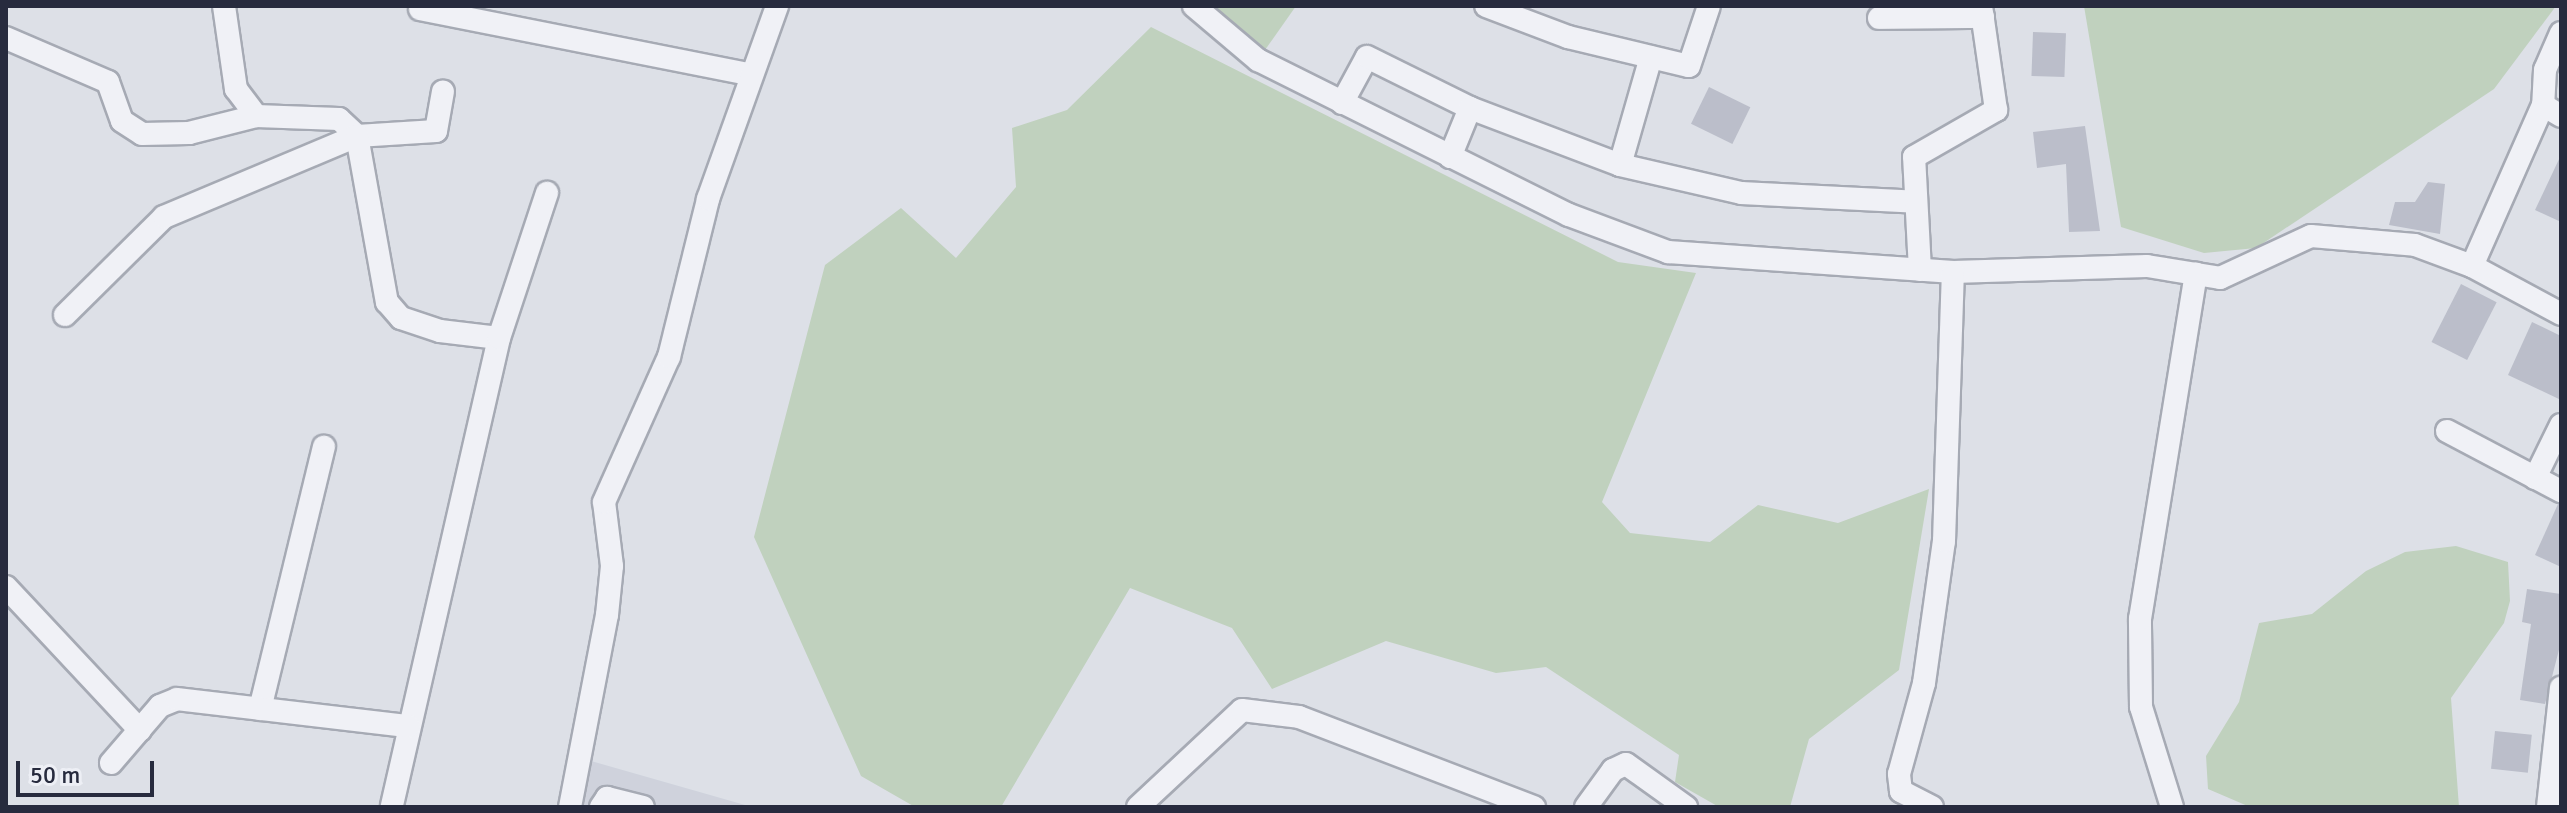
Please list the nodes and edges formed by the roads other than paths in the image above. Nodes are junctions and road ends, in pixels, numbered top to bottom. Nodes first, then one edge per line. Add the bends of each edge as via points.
1 (224, 6) edge
2 (777, 6) edge
3 (1194, 6) edge
4 (1486, 6) edge
5 (1709, 6) edge
6 (420, 9) dead end
7 (1982, 12) edge
8 (1879, 18) dead end
9 (2561, 33) edge
10 (6, 38) edge
11 (1651, 57) junction
12 (749, 74) junction
13 (443, 92) dead end
14 (1342, 103) junction
15 (1470, 108) junction
16 (2552, 110) edge
17 (256, 116) junction
18 (357, 136) junction
19 (1450, 157) junction
20 (1620, 165) junction
21 (547, 193) dead end
22 (1916, 202) junction
23 (2472, 266) junction
24 (1920, 270) junction
25 (1953, 272) junction
26 (2196, 274) junction
27 (2561, 314) edge
28 (65, 315) dead end
29 (499, 338) junction
30 (2561, 425) edge
31 (2447, 431) dead end
32 (324, 447) dead end
33 (2535, 478) junction
34 (2561, 491) edge
35 (6, 587) edge
36 (2561, 688) edge
37 (260, 709) junction
38 (408, 726) junction
39 (140, 730) junction
40 (2558, 747) edge
41 (111, 763) dead end
42 (392, 807) edge
43 (570, 807) edge
44 (601, 807) edge
45 (643, 807) edge
46 (1138, 807) edge
47 (1534, 807) edge
48 (1586, 807) edge
49 (1686, 807) edge
50 (1932, 807) edge
51 (2172, 807) edge
52 (2548, 807) edge

1 - 17 street via 236,89
2 - 12 street
3 - 14 street via 1258,60
4 - 11 street
5 - 11 street via 1689,66
6 - 12 street
7 - 8 street
7 - 22 street via 1996,110 1914,157
9 - 16 street via 2545,70
10 - 17 street via 108,82 122,121 142,134 189,133
11 - 20 street
12 - 43 street via 669,357 604,502 608,603
13 - 18 street via 436,131
14 - 15 street via 1367,57
14 - 19 street
15 - 19 street
15 - 20 street
16 - 23 street
17 - 18 street via 339,119
18 - 28 street via 164,217
18 - 29 street via 387,302 401,318 440,331
19 - 24 street via 1668,252
20 - 22 street via 1741,193
21 - 29 street
22 - 24 street
23 - 26 street via 2415,245 2311,236 2252,269 2220,278
23 - 27 street
24 - 25 street
25 - 26 street via 2147,266
25 - 50 street via 1944,541 1924,683 1899,774 1901,791
26 - 51 street via 2140,619 2141,707
29 - 38 street
30 - 33 street
31 - 33 street
32 - 37 street
33 - 34 street
35 - 39 street
36 - 40 street
37 - 38 street
37 - 39 street via 177,699
38 - 42 street
39 - 41 street
40 - 52 street
44 - 45 street via 607,798
46 - 47 street via 1242,710 1299,717
48 - 49 street via 1613,770 1626,764

